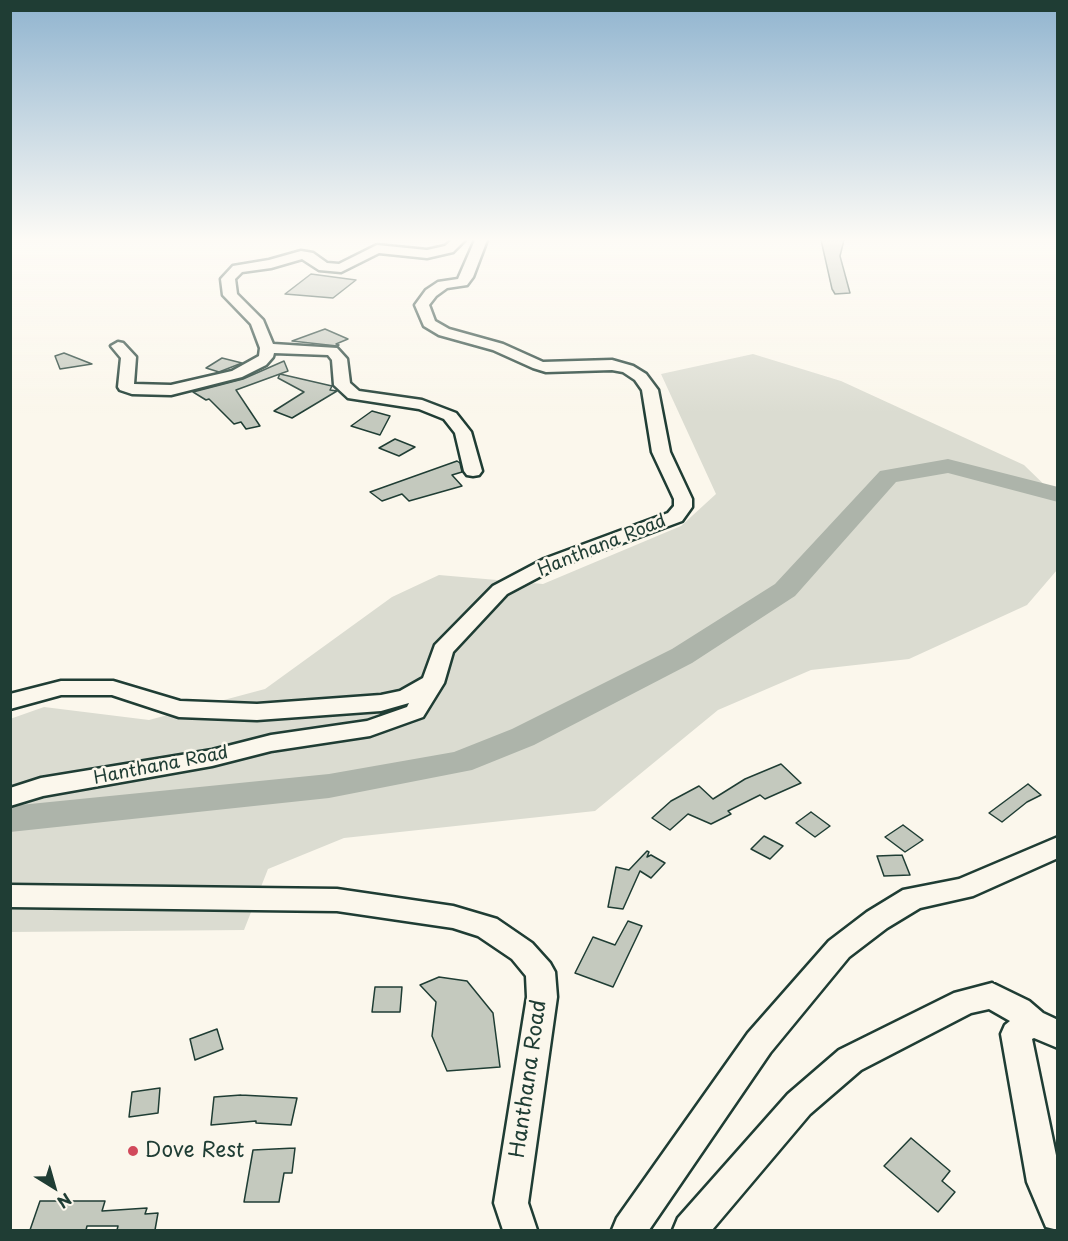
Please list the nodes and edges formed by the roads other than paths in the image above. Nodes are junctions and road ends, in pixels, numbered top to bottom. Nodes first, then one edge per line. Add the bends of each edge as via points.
1 (233, 298) edge
2 (427, 298) edge
3 (118, 346) dead end
4 (267, 348) junction
5 (473, 471) dead end
6 (433, 683) junction
7 (10, 702) edge
8 (10, 796) edge
9 (1058, 848) edge
10 (10, 896) edge
11 (1045, 1028) edge
12 (1058, 1215) edge
13 (520, 1230) edge
14 (629, 1230) edge
15 (690, 1230) edge

1 - 4 street via 258,323
2 - 6 street, Hanthana Road via 422,305 429,323 444,332 498,347 546,368 612,365 641,377 650,390 661,452 683,499 683,507 675,517 551,563 500,590 443,650
3 - 4 street via 129,357 126,387 152,391 198,385 237,374 261,362
4 - 5 street via 332,351 339,359 342,385 354,395 422,405 450,416 463,432
6 - 7 street via 408,696 381,703 257,712 179,709 113,688 61,688
6 - 8 street, Hanthana Road via 415,712 370,728 271,743
9 - 14 street via 963,889 913,898 840,948 759,1043
10 - 13 street, Hanthana Road via 337,900 453,917 487,927 522,951 540,972 542,989 511,1203
11 - 12 street via 1016,1034 1044,1182
11 - 15 street via 992,996 965,1002 850,1060 800,1104

